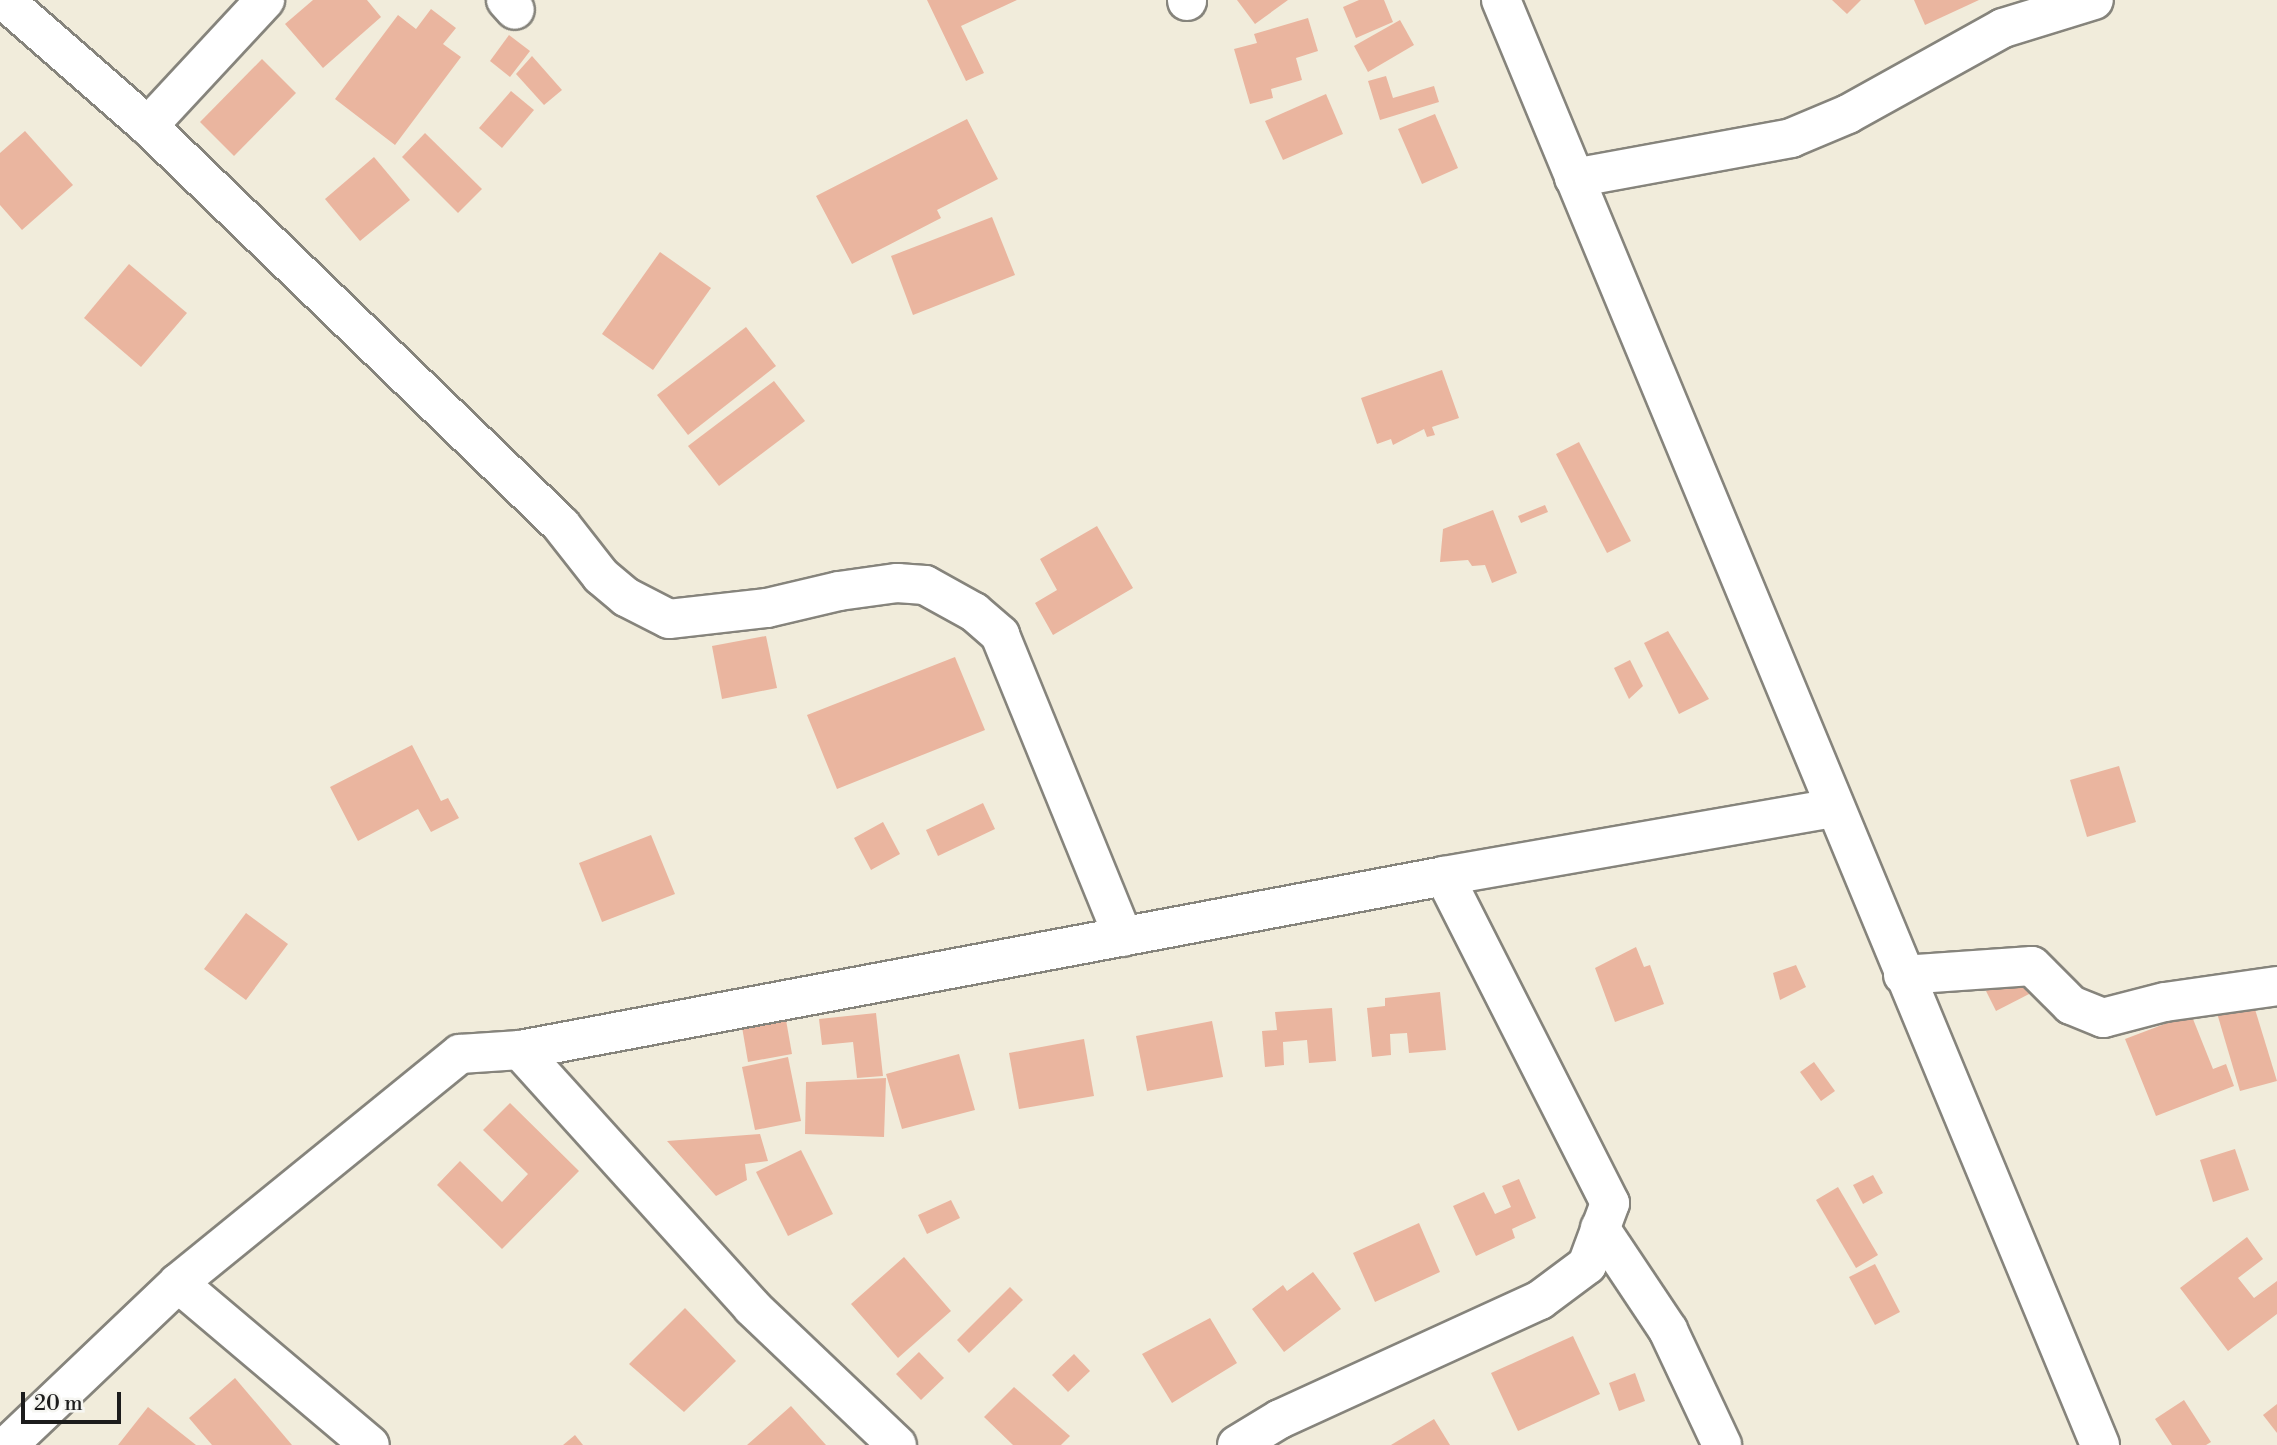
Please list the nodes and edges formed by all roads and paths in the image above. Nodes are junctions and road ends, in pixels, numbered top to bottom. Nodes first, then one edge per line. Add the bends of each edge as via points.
1 (4, 0) edge
2 (265, 0) edge
3 (1501, 0) edge
4 (2094, 0) edge
5 (148, 126) junction
6 (1574, 178) junction
7 (1834, 808) junction
8 (1444, 876) junction
9 (1122, 937) junction
10 (1903, 975) junction
11 (2277, 986) edge
12 (520, 1051) junction
13 (1600, 1228) junction
14 (178, 1283) junction
15 (1287, 1432) edge
16 (8, 1445) edge
17 (370, 1445) edge
18 (897, 1445) edge
19 (1237, 1445) edge
20 (1722, 1445) edge
21 (2100, 1445) edge

1 - 5 street
2 - 5 street
3 - 6 street
4 - 6 street via 2003,28 1848,114 1791,138
5 - 9 street via 561,525 601,576 626,597 669,620 767,608 897,583 925,585 974,612 1000,635
6 - 7 street
7 - 8 street
7 - 10 street
8 - 9 street
8 - 13 street via 1610,1203
9 - 12 street
10 - 11 street via 2032,966 2071,1005 2103,1017 2165,1002
10 - 21 street
12 - 14 street via 460,1054
12 - 18 street via 752,1307
13 - 15 street via 1587,1265 1540,1300
13 - 20 street via 1668,1329
14 - 16 street
14 - 17 street
15 - 19 street

